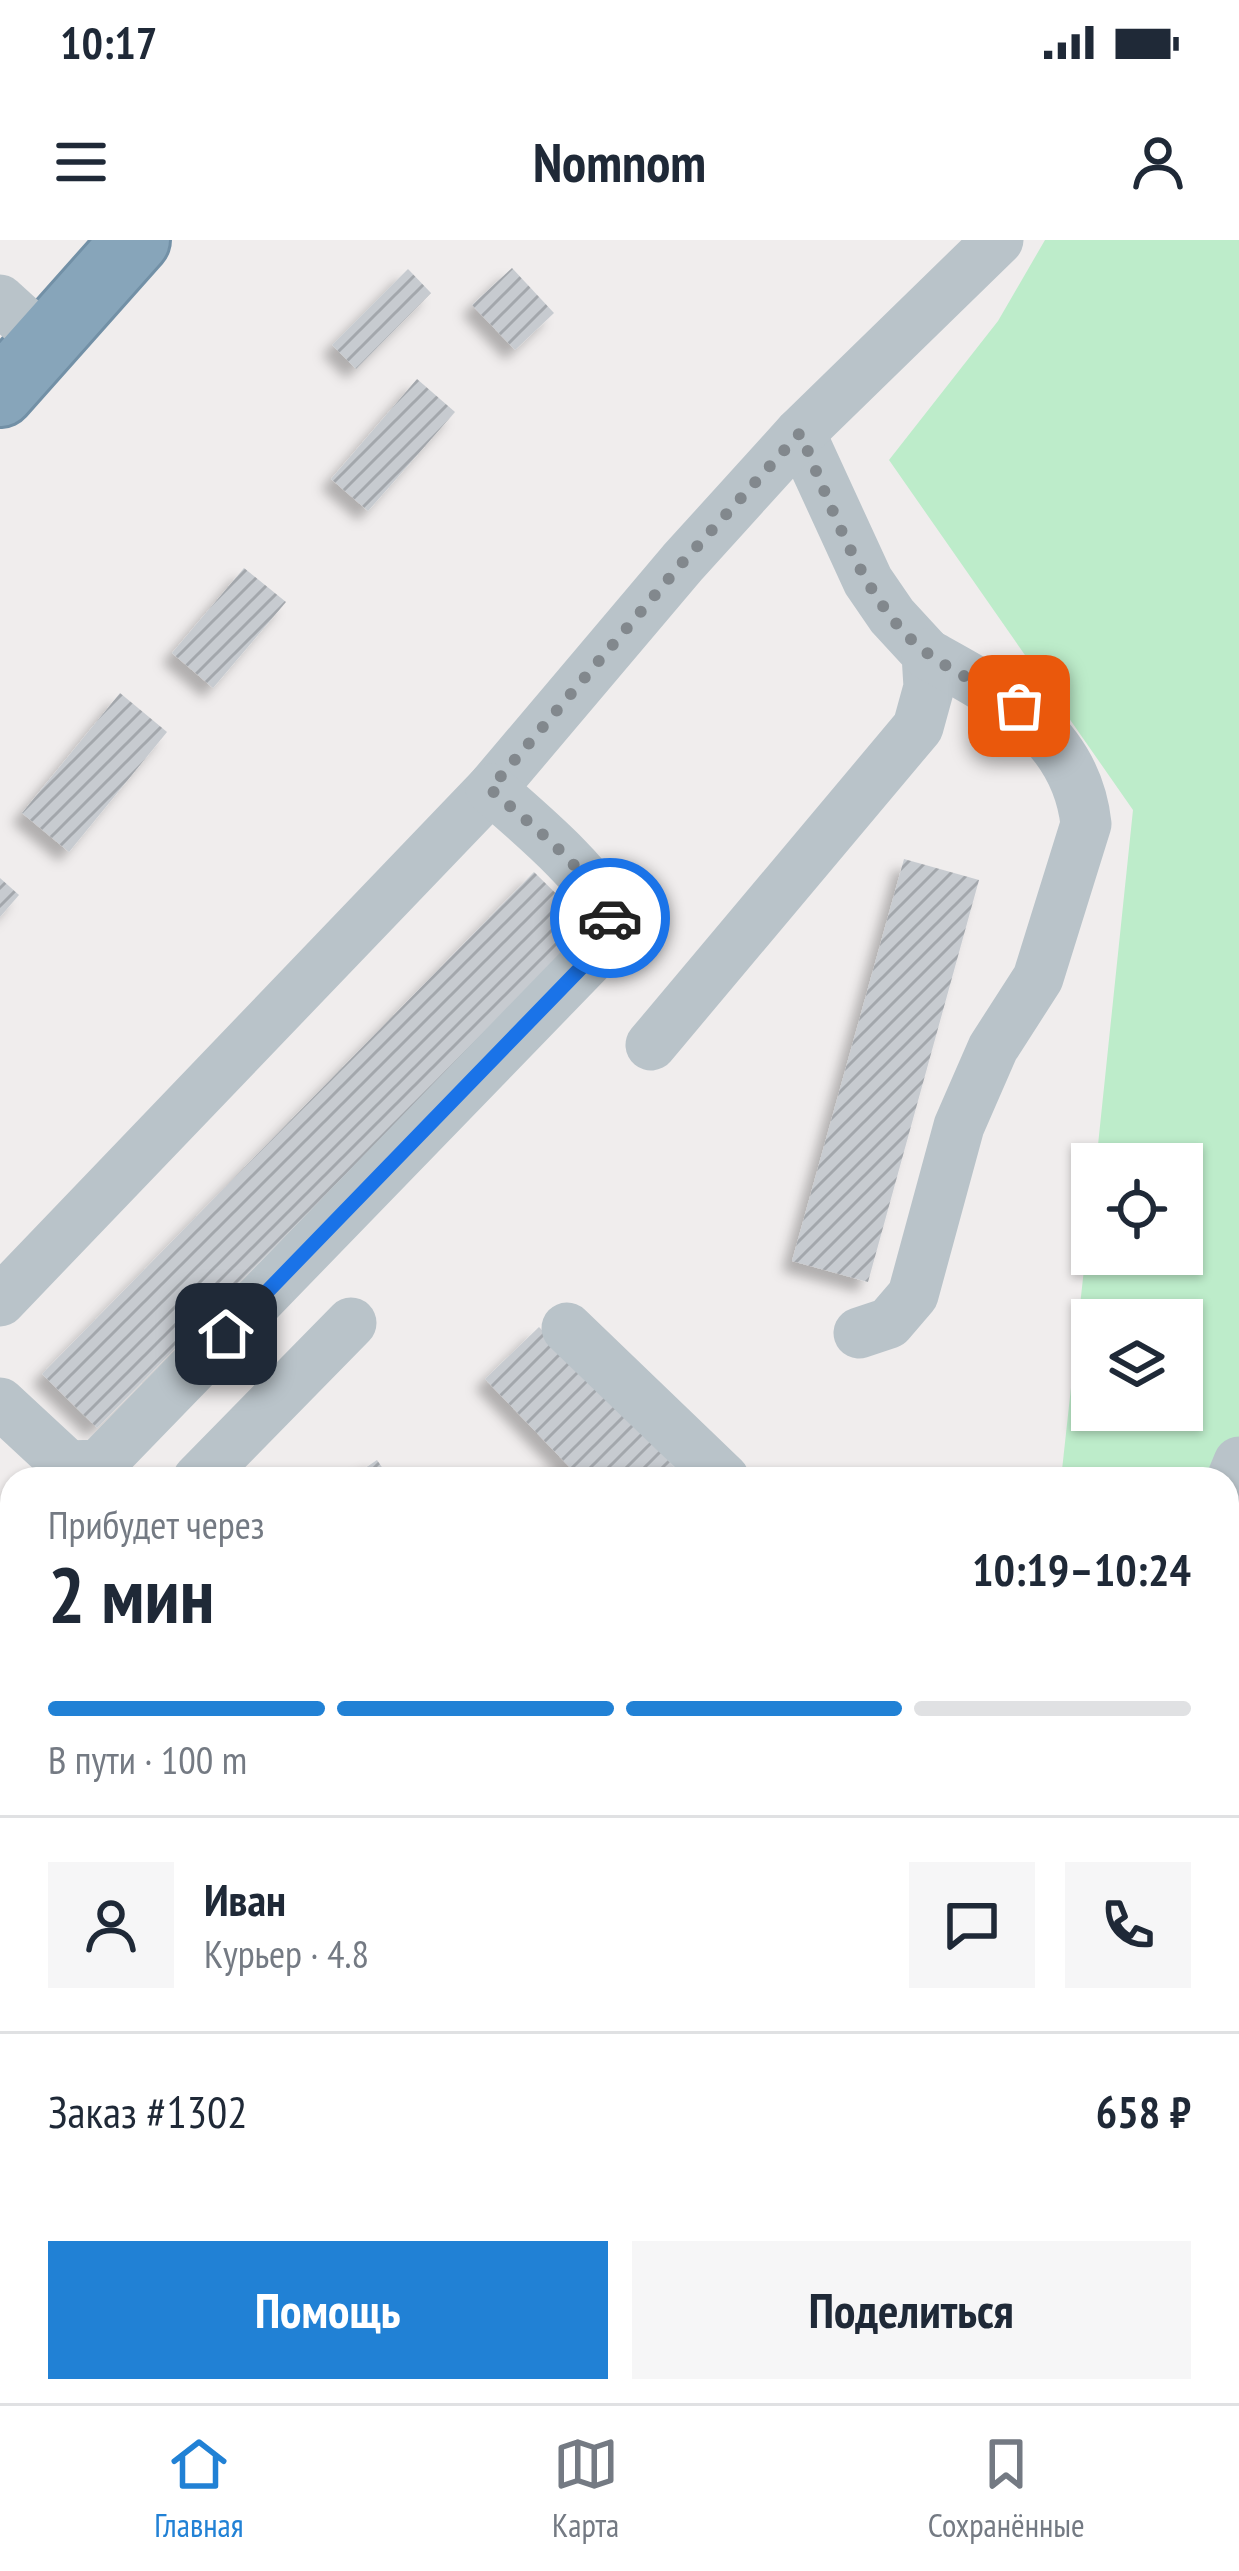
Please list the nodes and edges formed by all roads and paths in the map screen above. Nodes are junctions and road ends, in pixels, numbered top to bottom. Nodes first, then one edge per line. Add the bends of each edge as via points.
1 (136, 240) edge
2 (998, 240) edge
3 (23, 321) edge
4 (0, 393) edge
5 (800, 433) junction
6 (927, 654) junction
7 (490, 789) junction
8 (651, 1045) dead end
9 (0, 1301) edge
10 (351, 1323) dead end
11 (567, 1328) dead end
12 (859, 1333) dead end
13 (0, 1403) edge
14 (210, 1467) edge
15 (712, 1467) edge

1 - 3 highway
2 - 5 street
3 - 4 highway
5 - 6 street via 868,581
5 - 7 street
6 - 8 street via 929,687 918,727
6 - 12 street via 1019,706 1056,747 1086,824 1038,978 993,1048 959,1126 913,1295 889,1323
7 - 9 street
7 - 13 street via 604,902 611,921 605,943 99,1465 68,1466
10 - 14 street
11 - 15 street

